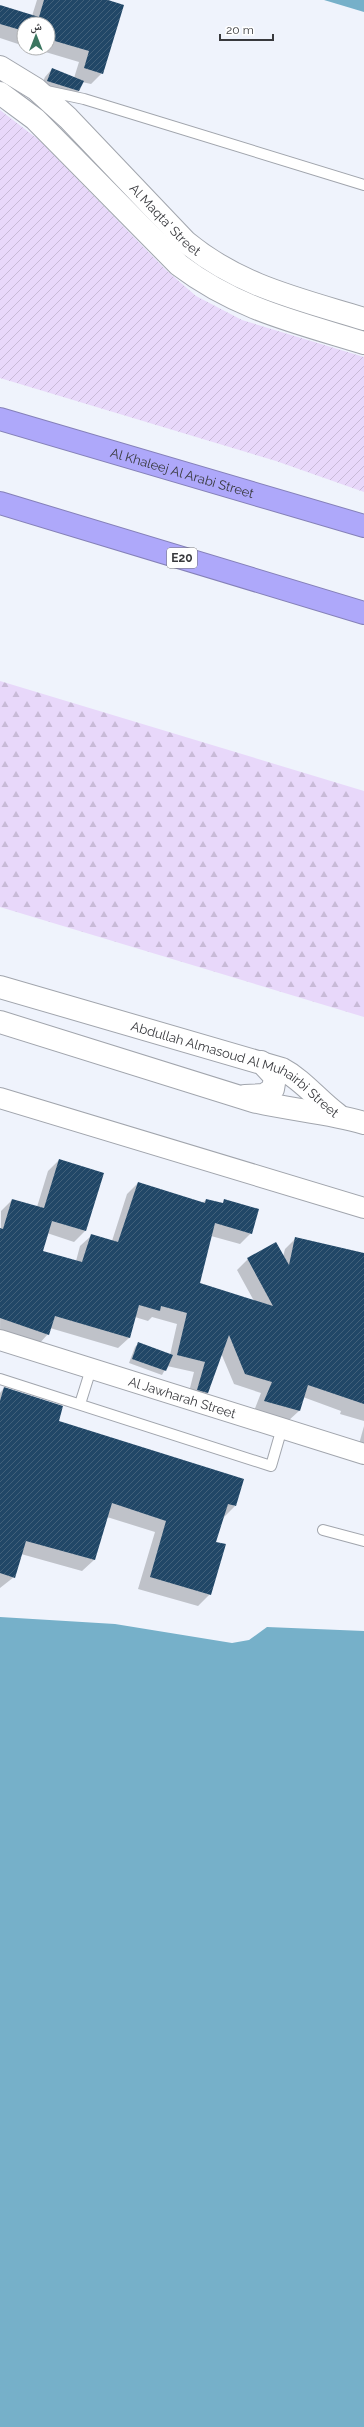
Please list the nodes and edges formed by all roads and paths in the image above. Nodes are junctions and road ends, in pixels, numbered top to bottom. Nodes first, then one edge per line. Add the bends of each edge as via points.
1 (0, 67) edge
2 (36, 89) junction
3 (0, 93) edge
4 (364, 185) edge
5 (364, 319) edge
6 (364, 343) edge
7 (0, 419) edge
8 (0, 503) edge
9 (364, 526) edge
10 (364, 613) edge
11 (0, 987) edge
12 (0, 1022) edge
13 (261, 1062) junction
14 (240, 1096) junction
15 (0, 1098) edge
16 (338, 1115) junction
17 (364, 1123) edge
18 (364, 1208) edge
19 (0, 1340) edge
20 (91, 1369) junction
21 (0, 1379) edge
22 (80, 1404) junction
23 (282, 1428) junction
24 (364, 1454) edge
25 (323, 1530) dead end
26 (364, 1541) edge

1 - 2 street, Al Maqta' Street
2 - 4 lane via 84,99
2 - 5 street, Al Maqta' Street via 68,118 186,242 204,257 246,281 268,290
3 - 6 street, Al Maqta' Street via 35,120 179,265 198,280 254,308
7 - 9 highway, Al Khaleej Al Arabi Street
8 - 10 highway, E20
11 - 13 street, Abdullah Almasoud Al Muhairbi Street
12 - 14 street, Abdullah Almasoud Al Muhairbi Street
13 - 14 street via 275,1077 274,1089 264,1095
13 - 16 street, Abdullah Almasoud Al Muhairbi Street via 290,1074
14 - 16 street, Abdullah Almasoud Al Muhairbi Street via 285,1108
15 - 18 street
16 - 17 street
19 - 20 street, Al Jawharah Street
20 - 22 lane
20 - 23 street, Al Jawharah Street
21 - 22 lane
22 - 23 lane via 271,1466
23 - 24 street, Al Jawharah Street
25 - 26 lane

